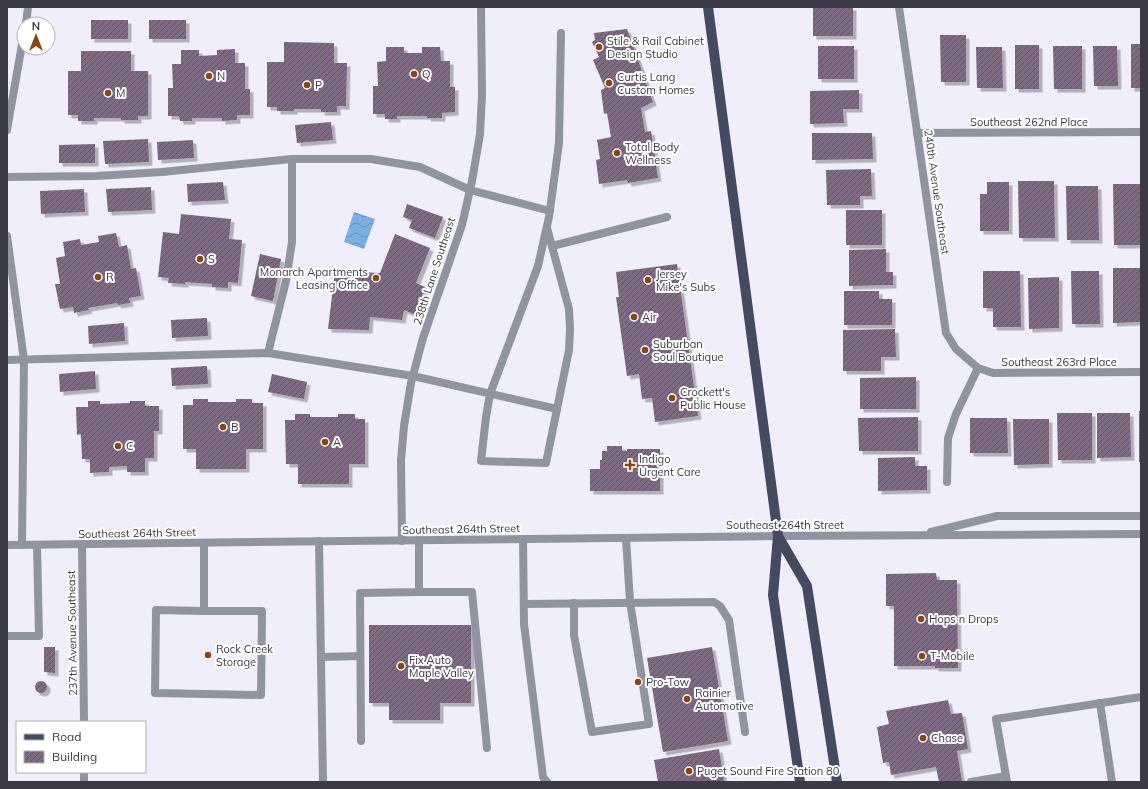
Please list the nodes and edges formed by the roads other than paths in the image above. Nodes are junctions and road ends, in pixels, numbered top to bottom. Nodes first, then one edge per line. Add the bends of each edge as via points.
1 (481, 7) edge
2 (708, 7) edge
3 (899, 7) edge
4 (561, 33) dead end
5 (20, 56) edge
6 (7, 130) edge
7 (1141, 132) edge
8 (917, 133) junction
9 (292, 160) junction
10 (7, 177) edge
11 (470, 190) junction
12 (550, 211) junction
13 (666, 218) dead end
14 (547, 228) junction
15 (7, 236) edge
16 (552, 246) junction
17 (268, 353) junction
18 (7, 360) edge
19 (24, 360) junction
20 (978, 368) junction
21 (1141, 372) edge
22 (413, 376) junction
23 (490, 394) junction
24 (556, 410) junction
25 (947, 482) dead end
26 (1141, 516) edge
27 (1141, 534) edge
28 (916, 535) junction
29 (778, 536) junction
30 (626, 538) junction
31 (523, 539) junction
32 (402, 540) junction
33 (419, 540) junction
34 (319, 541) junction
35 (204, 543) junction
36 (82, 544) junction
37 (7, 545) edge
38 (22, 545) junction
39 (37, 545) junction
40 (419, 592) junction
41 (630, 602) junction
42 (574, 603) junction
43 (524, 604) junction
44 (204, 611) junction
45 (7, 636) edge
46 (360, 656) junction
47 (321, 657) junction
48 (1141, 697) edge
49 (1100, 703) junction
50 (84, 721) edge
51 (745, 732) dead end
52 (361, 741) dead end
53 (488, 748) dead end
54 (1006, 779) edge
55 (323, 782) edge
56 (547, 782) edge
57 (800, 782) edge
58 (837, 782) edge
59 (971, 782) edge
60 (1112, 782) edge

1 - 11 street, 238th Lane Southeast via 480,134
2 - 29 main road
3 - 8 street, 240th Avenue Southeast
4 - 12 street via 559,143
5 - 6 street
7 - 8 street, Southeast 262nd Place
8 - 20 street, 240th Avenue Southeast via 946,333 956,349
9 - 10 street via 97,176
9 - 11 street via 371,160 420,167
9 - 17 street via 292,242 286,281
11 - 12 street
11 - 22 street, 238th Lane Southeast via 462,225
12 - 14 street
13 - 16 street
14 - 16 street
14 - 23 street via 538,266
15 - 19 street
16 - 24 street via 569,309 570,330
17 - 19 street
17 - 22 street
18 - 19 street
19 - 38 street
20 - 21 street, Southeast 263rd Place via 993,373
20 - 25 street via 956,414 948,438
22 - 23 street
22 - 32 street, 238th Lane Southeast via 401,460
23 - 24 street
23 - 24 street via 481,461 546,463
26 - 28 street, Southeast 264th Street via 997,516
27 - 28 street, Southeast 264th Street
28 - 29 street, Southeast 264th Street
29 - 30 street, Southeast 264th Street
29 - 57 main road via 773,595
29 - 58 main road via 808,586
30 - 31 street, Southeast 264th Street
30 - 41 street
31 - 33 street, Southeast 264th Street
31 - 43 street
32 - 33 street, Southeast 264th Street
32 - 34 street, Southeast 264th Street
33 - 40 street
34 - 35 street, Southeast 264th Street
34 - 47 street
35 - 36 street, Southeast 264th Street
35 - 44 street
36 - 39 street, Southeast 264th Street
36 - 50 street, 237th Avenue Southeast
37 - 38 street, Southeast 264th Street
38 - 39 street, Southeast 264th Street
39 - 45 street via 39,636
40 - 46 street via 360,593
40 - 53 street via 472,592
41 - 42 street
41 - 42 street via 649,724 592,732 574,635
41 - 51 street via 714,602 720,606 729,620
42 - 43 street
43 - 56 street via 524,624 544,777
44 - 44 street via 156,610 155,693 261,694 262,611
46 - 47 street
46 - 52 street
47 - 55 street
48 - 49 street
49 - 54 street via 996,719
49 - 60 street
54 - 59 street

